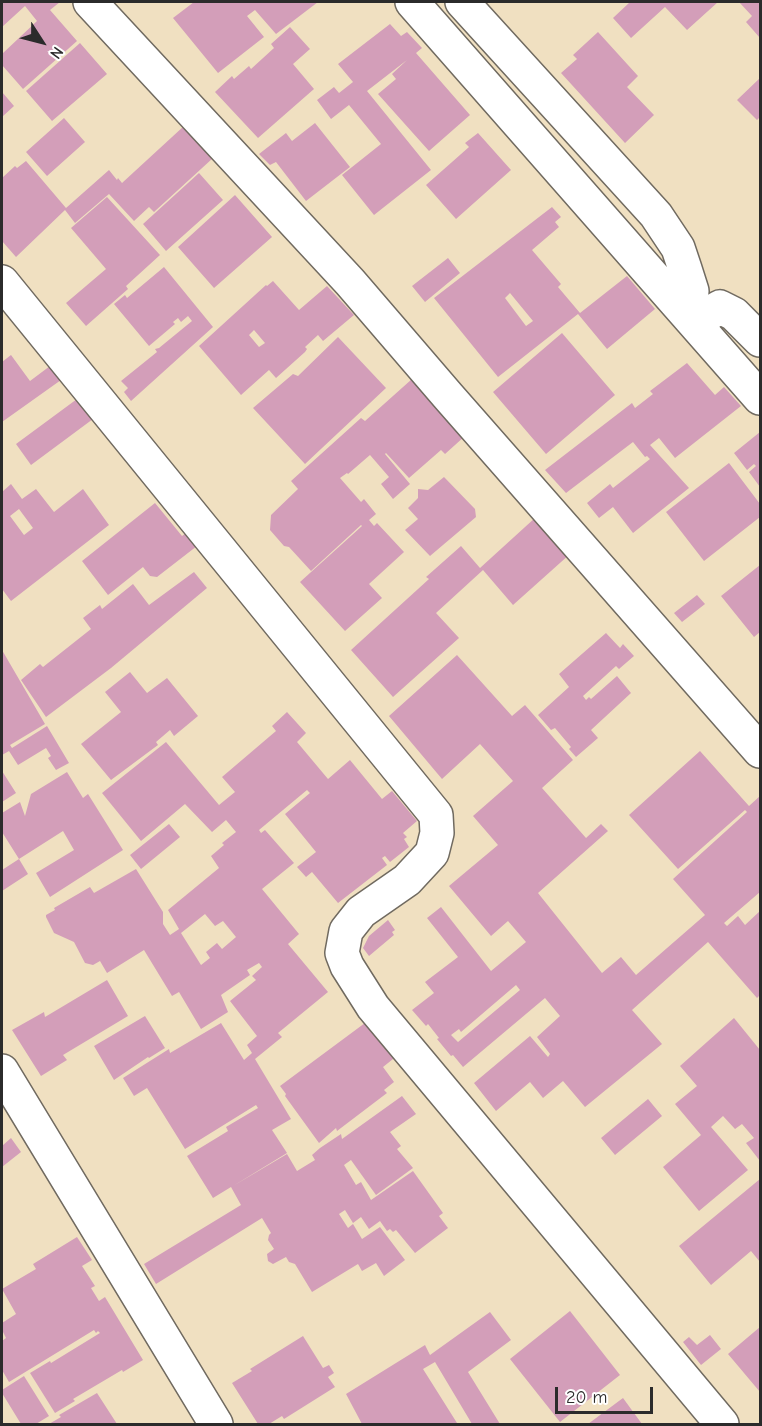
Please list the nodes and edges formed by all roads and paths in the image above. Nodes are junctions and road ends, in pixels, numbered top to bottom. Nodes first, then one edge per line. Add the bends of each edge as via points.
1 (90, 2) edge
2 (412, 2) edge
3 (462, 2) edge
4 (2, 282) edge
5 (692, 318) junction
6 (760, 340) edge
7 (760, 398) edge
8 (760, 751) edge
9 (2, 1071) edge
10 (216, 1425) edge
11 (722, 1425) edge

1 - 8 street via 350,282
2 - 5 street
3 - 5 street via 656,215 678,248 686,269 692,291
4 - 11 street via 436,815 432,853 407,880 361,912 346,931 342,952 347,966 373,1007
5 - 6 street via 720,307 734,314
5 - 7 street
9 - 10 street

